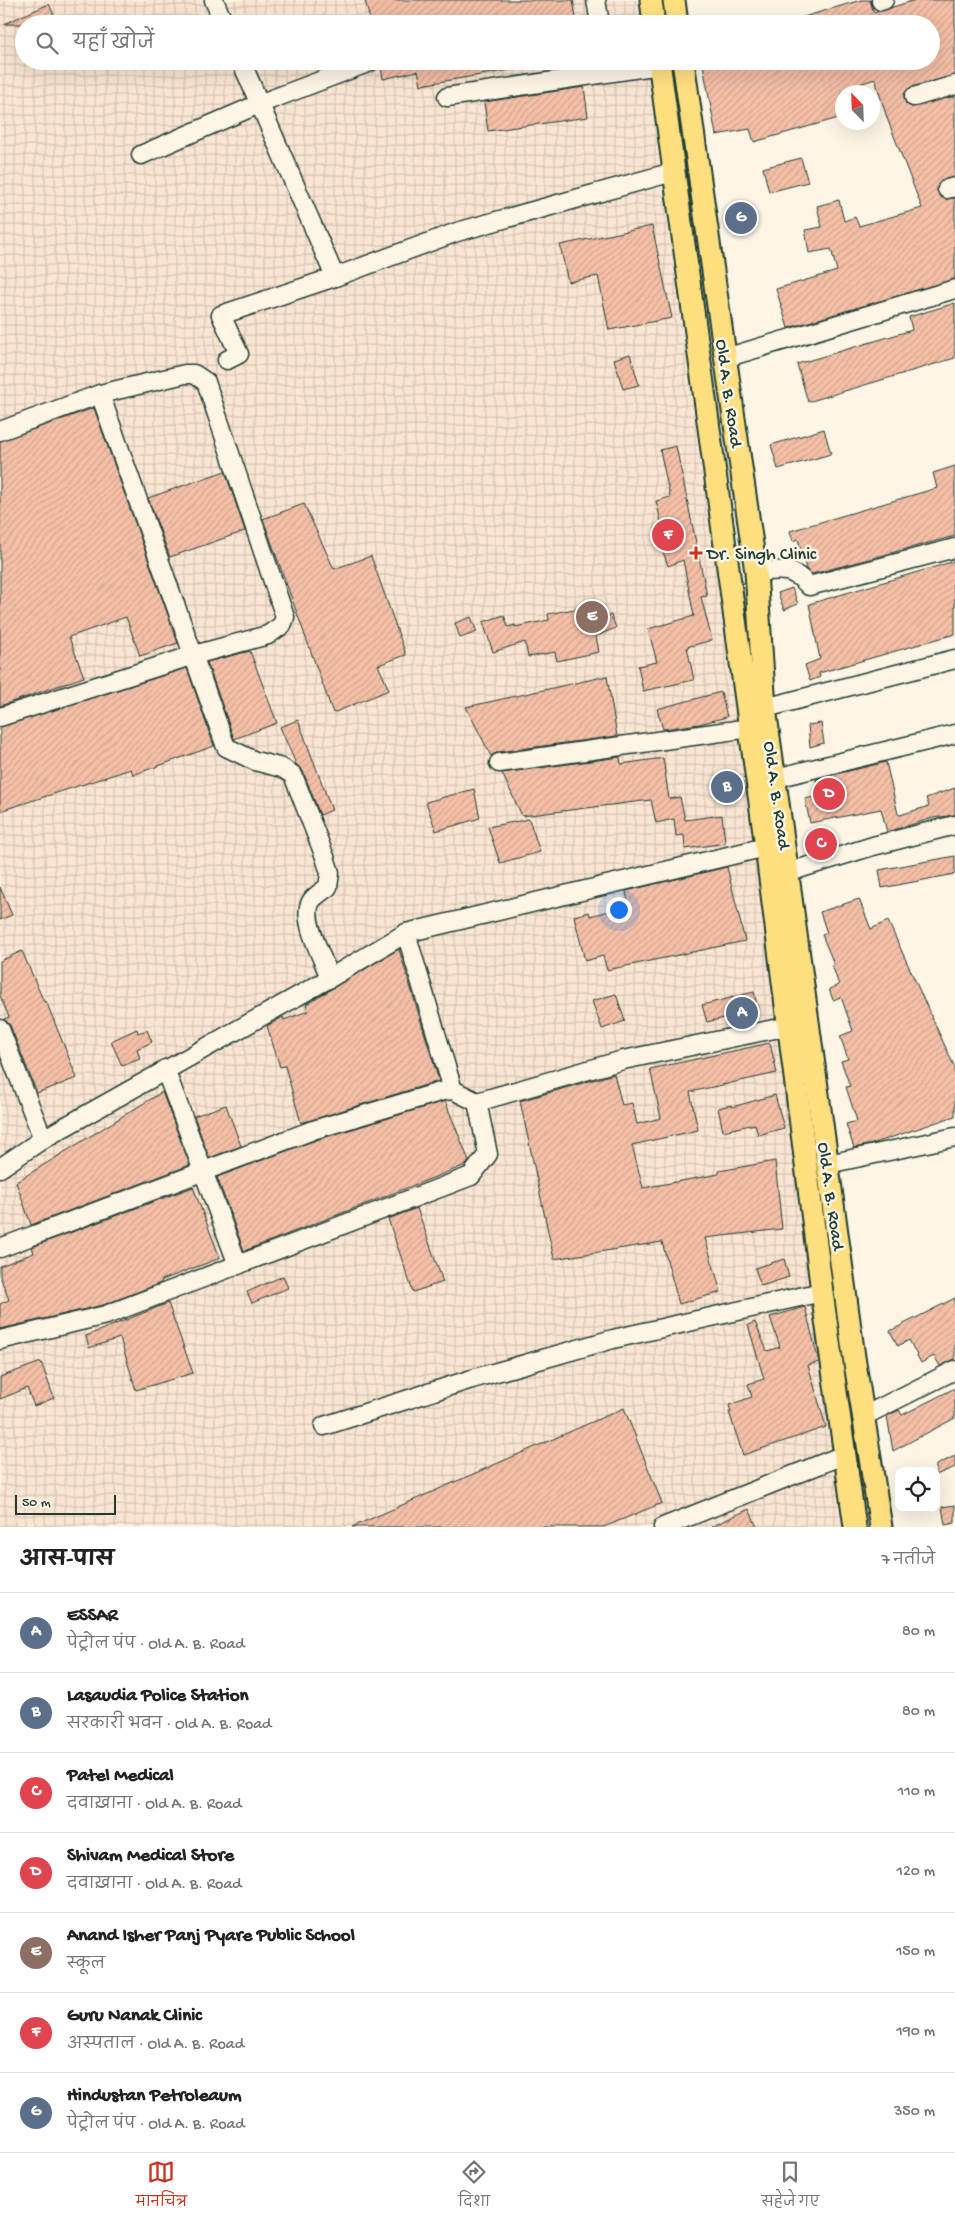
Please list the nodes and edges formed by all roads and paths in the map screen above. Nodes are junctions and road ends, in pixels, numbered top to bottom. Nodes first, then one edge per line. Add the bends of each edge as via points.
1 (214, 0) edge
2 (596, 0) edge
3 (651, 0) edge
4 (674, 0) edge
5 (220, 15) edge
6 (598, 15) edge
7 (653, 15) edge
8 (676, 15) edge
9 (245, 70) edge
10 (349, 70) edge
11 (591, 70) edge
12 (660, 70) edge
13 (684, 70) edge
14 (955, 85) edge
15 (447, 97) dead end
16 (914, 98) dead end
17 (259, 104) junction
18 (141, 155) dead end
19 (673, 172) junction
20 (335, 277) junction
21 (955, 289) edge
22 (725, 358) junction
23 (227, 360) dead end
24 (100, 394) junction
25 (0, 431) edge
26 (955, 548) edge
27 (756, 572) junction
28 (194, 655) junction
29 (955, 659) edge
30 (765, 708) junction
31 (0, 717) edge
32 (750, 728) junction
33 (955, 734) edge
34 (498, 763) dead end
35 (776, 778) junction
36 (955, 825) edge
37 (766, 847) junction
38 (789, 872) junction
39 (406, 933) junction
40 (330, 978) junction
41 (790, 1026) junction
42 (0, 1029) edge
43 (164, 1069) junction
44 (452, 1090) junction
45 (477, 1102) junction
46 (955, 1137) edge
47 (42, 1139) junction
48 (828, 1164) junction
49 (0, 1168) edge
50 (203, 1172) junction
51 (0, 1248) edge
52 (238, 1265) junction
53 (822, 1292) junction
54 (0, 1340) edge
55 (955, 1370) edge
56 (864, 1416) junction
57 (324, 1426) dead end
58 (846, 1454) junction
59 (663, 1527) edge
60 (855, 1527) edge
61 (881, 1527) edge

1 - 5 street
2 - 6 street
3 - 7 main road
4 - 8 main road
9 - 17 street
10 - 17 street
11 - 15 street
12 - 19 main road, Old A. B. Road
13 - 22 main road, Old A. B. Road
14 - 16 street
17 - 18 street
17 - 20 street
19 - 20 street via 457,232
19 - 32 main road, Old A. B. Road
20 - 23 street via 221,315 239,354
21 - 22 street
22 - 27 main road, Old A. B. Road
24 - 25 street
24 - 28 street
24 - 28 street via 186,374 194,374 206,382 285,617 282,625 268,635
26 - 27 street via 809,586 797,574 787,570
27 - 30 main road, Old A. B. Road
28 - 31 street
28 - 40 street via 226,747 255,761 282,768 293,775 301,793 330,873 328,888 311,901 309,915 310,929
29 - 30 street
30 - 35 main road, Old A. B. Road
32 - 34 street
32 - 37 main road, Old A. B. Road
33 - 35 street
35 - 38 main road, Old A. B. Road
36 - 38 street
37 - 39 street
37 - 41 main road, Old A. B. Road
38 - 48 main road, Old A. B. Road
39 - 40 street
39 - 44 street
40 - 43 street
41 - 45 street via 623,1060
41 - 53 main road, Old A. B. Road
42 - 47 street
43 - 47 street
43 - 50 street
44 - 45 street
44 - 50 street via 313,1130
45 - 52 street via 488,1154 471,1176
46 - 48 street
47 - 49 street
48 - 56 main road, Old A. B. Road
50 - 51 street
50 - 52 street
52 - 54 street via 106,1315
53 - 57 street via 613,1339
53 - 58 main road, Old A. B. Road
55 - 56 street
56 - 61 main road, Old A. B. Road
58 - 59 street
58 - 60 main road, Old A. B. Road

